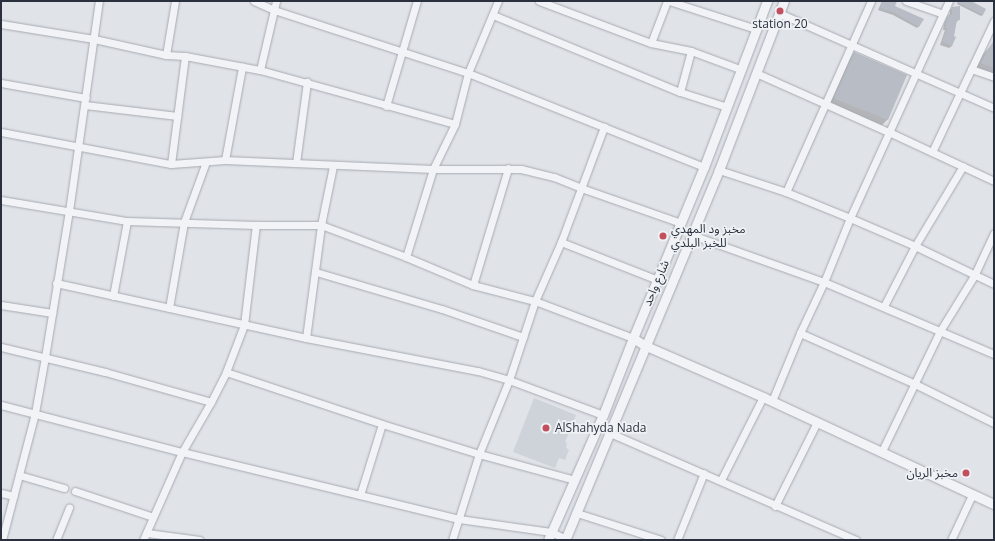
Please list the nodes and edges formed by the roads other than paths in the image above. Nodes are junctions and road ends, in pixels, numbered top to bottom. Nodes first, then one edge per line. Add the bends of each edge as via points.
1 (99, 1) edge
2 (175, 1) edge
3 (254, 1) edge
4 (276, 1) edge
5 (417, 1) edge
6 (498, 1) edge
7 (539, 1) edge
8 (668, 1) edge
9 (767, 1) edge
10 (784, 1) edge
11 (871, 1) edge
12 (906, 1) edge
13 (949, 1) edge
14 (274, 10) junction
15 (779, 13) junction
16 (943, 14) junction
17 (493, 15) junction
18 (994, 22) edge
19 (1, 24) edge
20 (756, 29) junction
21 (94, 39) junction
22 (651, 43) junction
23 (851, 44) junction
24 (691, 51) junction
25 (401, 52) junction
26 (166, 55) junction
27 (185, 56) junction
28 (242, 67) junction
29 (971, 69) junction
30 (260, 70) junction
31 (742, 70) junction
32 (468, 73) junction
33 (756, 73) junction
34 (917, 73) junction
35 (994, 77) edge
36 (307, 82) junction
37 (1, 83) edge
38 (680, 92) junction
39 (960, 93) junction
40 (85, 101) junction
41 (826, 104) junction
42 (386, 106) junction
43 (726, 107) junction
44 (994, 108) edge
45 (177, 116) junction
46 (455, 124) junction
47 (604, 127) junction
48 (1, 132) edge
49 (891, 132) junction
50 (78, 147) junction
51 (932, 152) junction
52 (225, 160) junction
53 (206, 162) junction
54 (296, 163) junction
55 (171, 164) junction
56 (333, 166) junction
57 (963, 166) junction
58 (704, 167) junction
59 (508, 168) junction
60 (433, 169) junction
61 (719, 170) junction
62 (994, 181) edge
63 (581, 188) junction
64 (786, 192) junction
65 (1, 200) edge
66 (69, 211) junction
67 (850, 218) junction
68 (127, 221) junction
69 (184, 222) junction
70 (681, 223) junction
71 (256, 225) junction
72 (321, 225) junction
73 (994, 233) edge
74 (692, 234) junction
75 (561, 242) junction
76 (915, 246) junction
77 (406, 257) junction
78 (316, 272) junction
79 (974, 276) junction
80 (658, 280) junction
81 (824, 282) junction
82 (56, 283) junction
83 (994, 284) edge
84 (473, 285) junction
85 (113, 296) junction
86 (535, 301) junction
87 (1, 305) edge
88 (884, 306) junction
89 (169, 308) junction
90 (52, 313) junction
91 (244, 325) junction
92 (940, 331) junction
93 (800, 333) junction
94 (523, 337) junction
95 (306, 338) junction
96 (633, 338) junction
97 (646, 346) junction
98 (1, 347) edge
99 (994, 354) edge
100 (45, 357) junction
101 (226, 372) junction
102 (509, 380) junction
103 (915, 384) junction
104 (764, 397) junction
105 (772, 401) junction
106 (211, 402) junction
107 (1, 405) edge
108 (35, 413) junction
109 (603, 415) junction
110 (817, 422) junction
111 (994, 423) edge
112 (382, 424) junction
113 (610, 433) junction
114 (882, 451) junction
115 (182, 452) junction
116 (479, 454) junction
117 (704, 473) junction
118 (19, 475) junction
119 (575, 480) junction
120 (721, 480) junction
121 (64, 488) dead end
122 (75, 491) dead end
123 (1, 493) edge
124 (360, 495) junction
125 (972, 495) junction
126 (14, 496) junction
127 (994, 504) edge
128 (775, 506) junction
129 (69, 507) dead end
130 (577, 513) junction
131 (153, 517) junction
132 (459, 519) junction
133 (147, 532) junction
134 (550, 536) edge
135 (2, 540) edge
136 (56, 540) edge
137 (143, 540) edge
138 (200, 540) edge
139 (452, 540) edge
140 (566, 540) edge
141 (661, 540) edge
142 (677, 540) edge
143 (856, 540) edge
144 (951, 540) edge

1 - 21 street
2 - 26 street
3 - 14 street
4 - 14 street
5 - 25 street
6 - 17 street
7 - 22 street
8 - 20 street
8 - 22 street
9 - 20 street, شارع واحد
10 - 15 street, شارع واحد
11 - 23 street
12 - 16 street
13 - 16 street
14 - 25 street
14 - 30 street
15 - 23 street
15 - 33 street, شارع واحد
16 - 34 street
17 - 32 street
17 - 38 street
18 - 29 street
19 - 21 street
20 - 31 street, شارع واحد
21 - 26 street
21 - 40 street
22 - 24 street
23 - 34 street
23 - 41 street
24 - 31 street
24 - 38 street
25 - 32 street
25 - 42 street
26 - 27 street
27 - 28 street
27 - 45 street
28 - 30 street
28 - 52 street
29 - 35 street
29 - 39 street
30 - 36 street
31 - 43 street, شارع واحد
32 - 46 street
32 - 47 street
33 - 41 street
33 - 61 street, شارع واحد
34 - 39 street
34 - 49 street
36 - 42 street
36 - 54 street
37 - 40 street
38 - 43 street
39 - 44 street
39 - 51 street
40 - 45 street
40 - 50 street
41 - 49 street
41 - 64 street
42 - 46 street
43 - 58 street, شارع واحد
45 - 55 street
46 - 60 street
47 - 58 street
47 - 63 street
48 - 50 street
49 - 51 street
49 - 67 street
50 - 55 street
50 - 66 street
51 - 57 street
52 - 53 street
52 - 54 street
53 - 55 street
53 - 69 street
54 - 56 street
56 - 60 street
56 - 72 street
57 - 62 street
57 - 76 street
58 - 70 street, شارع واحد
59 - 60 street
59 - 63 street via 554,177
59 - 84 street
60 - 77 street
61 - 64 street
61 - 74 street, شارع واحد
63 - 70 street
63 - 75 street
64 - 67 street
65 - 66 street
66 - 68 street
66 - 82 street
67 - 76 street
67 - 81 street
68 - 69 street
68 - 85 street
69 - 71 street
69 - 89 street
70 - 80 street, شارع واحد
71 - 72 street
71 - 91 street
72 - 77 street
72 - 78 street
73 - 79 street
74 - 81 street
74 - 97 street, شارع واحد
75 - 80 street
75 - 86 street
76 - 79 street
76 - 88 street
77 - 84 street
78 - 94 street via 442,309
78 - 95 street
79 - 83 street
79 - 92 street
80 - 96 street, شارع واحد
81 - 88 street
81 - 93 street
82 - 85 street
82 - 90 street
84 - 86 street
85 - 89 street
86 - 94 street
86 - 96 street
87 - 90 street
88 - 92 street
89 - 91 street
90 - 100 street
91 - 95 street
91 - 101 street
92 - 99 street
92 - 103 street
93 - 103 street
93 - 105 street
94 - 102 street
95 - 102 street
96 - 97 street
96 - 109 street, شارع واحد
97 - 104 street
97 - 113 street, شارع واحد
98 - 100 street
100 - 106 street
100 - 108 street
101 - 106 street
101 - 112 street
102 - 109 street
102 - 116 street
103 - 111 street
103 - 114 street
104 - 105 street
104 - 120 street
105 - 110 street
106 - 115 street
107 - 108 street
108 - 115 street
108 - 118 street
109 - 119 street, شارع واحد
110 - 114 street
110 - 128 street
112 - 116 street
112 - 124 street
113 - 117 street
113 - 130 street, شارع واحد
114 - 125 street
115 - 124 street
115 - 131 street
116 - 119 street
116 - 132 street
117 - 120 street
117 - 142 street
118 - 121 street
118 - 126 street
119 - 134 street, شارع واحد
120 - 128 street
122 - 131 street
123 - 126 street
124 - 132 street
125 - 127 street
125 - 144 street
126 - 135 street
128 - 143 street
129 - 136 street
130 - 140 street, شارع واحد
130 - 141 street
131 - 133 street
132 - 134 street
132 - 139 street
133 - 137 street
133 - 138 street
134 - 140 street

